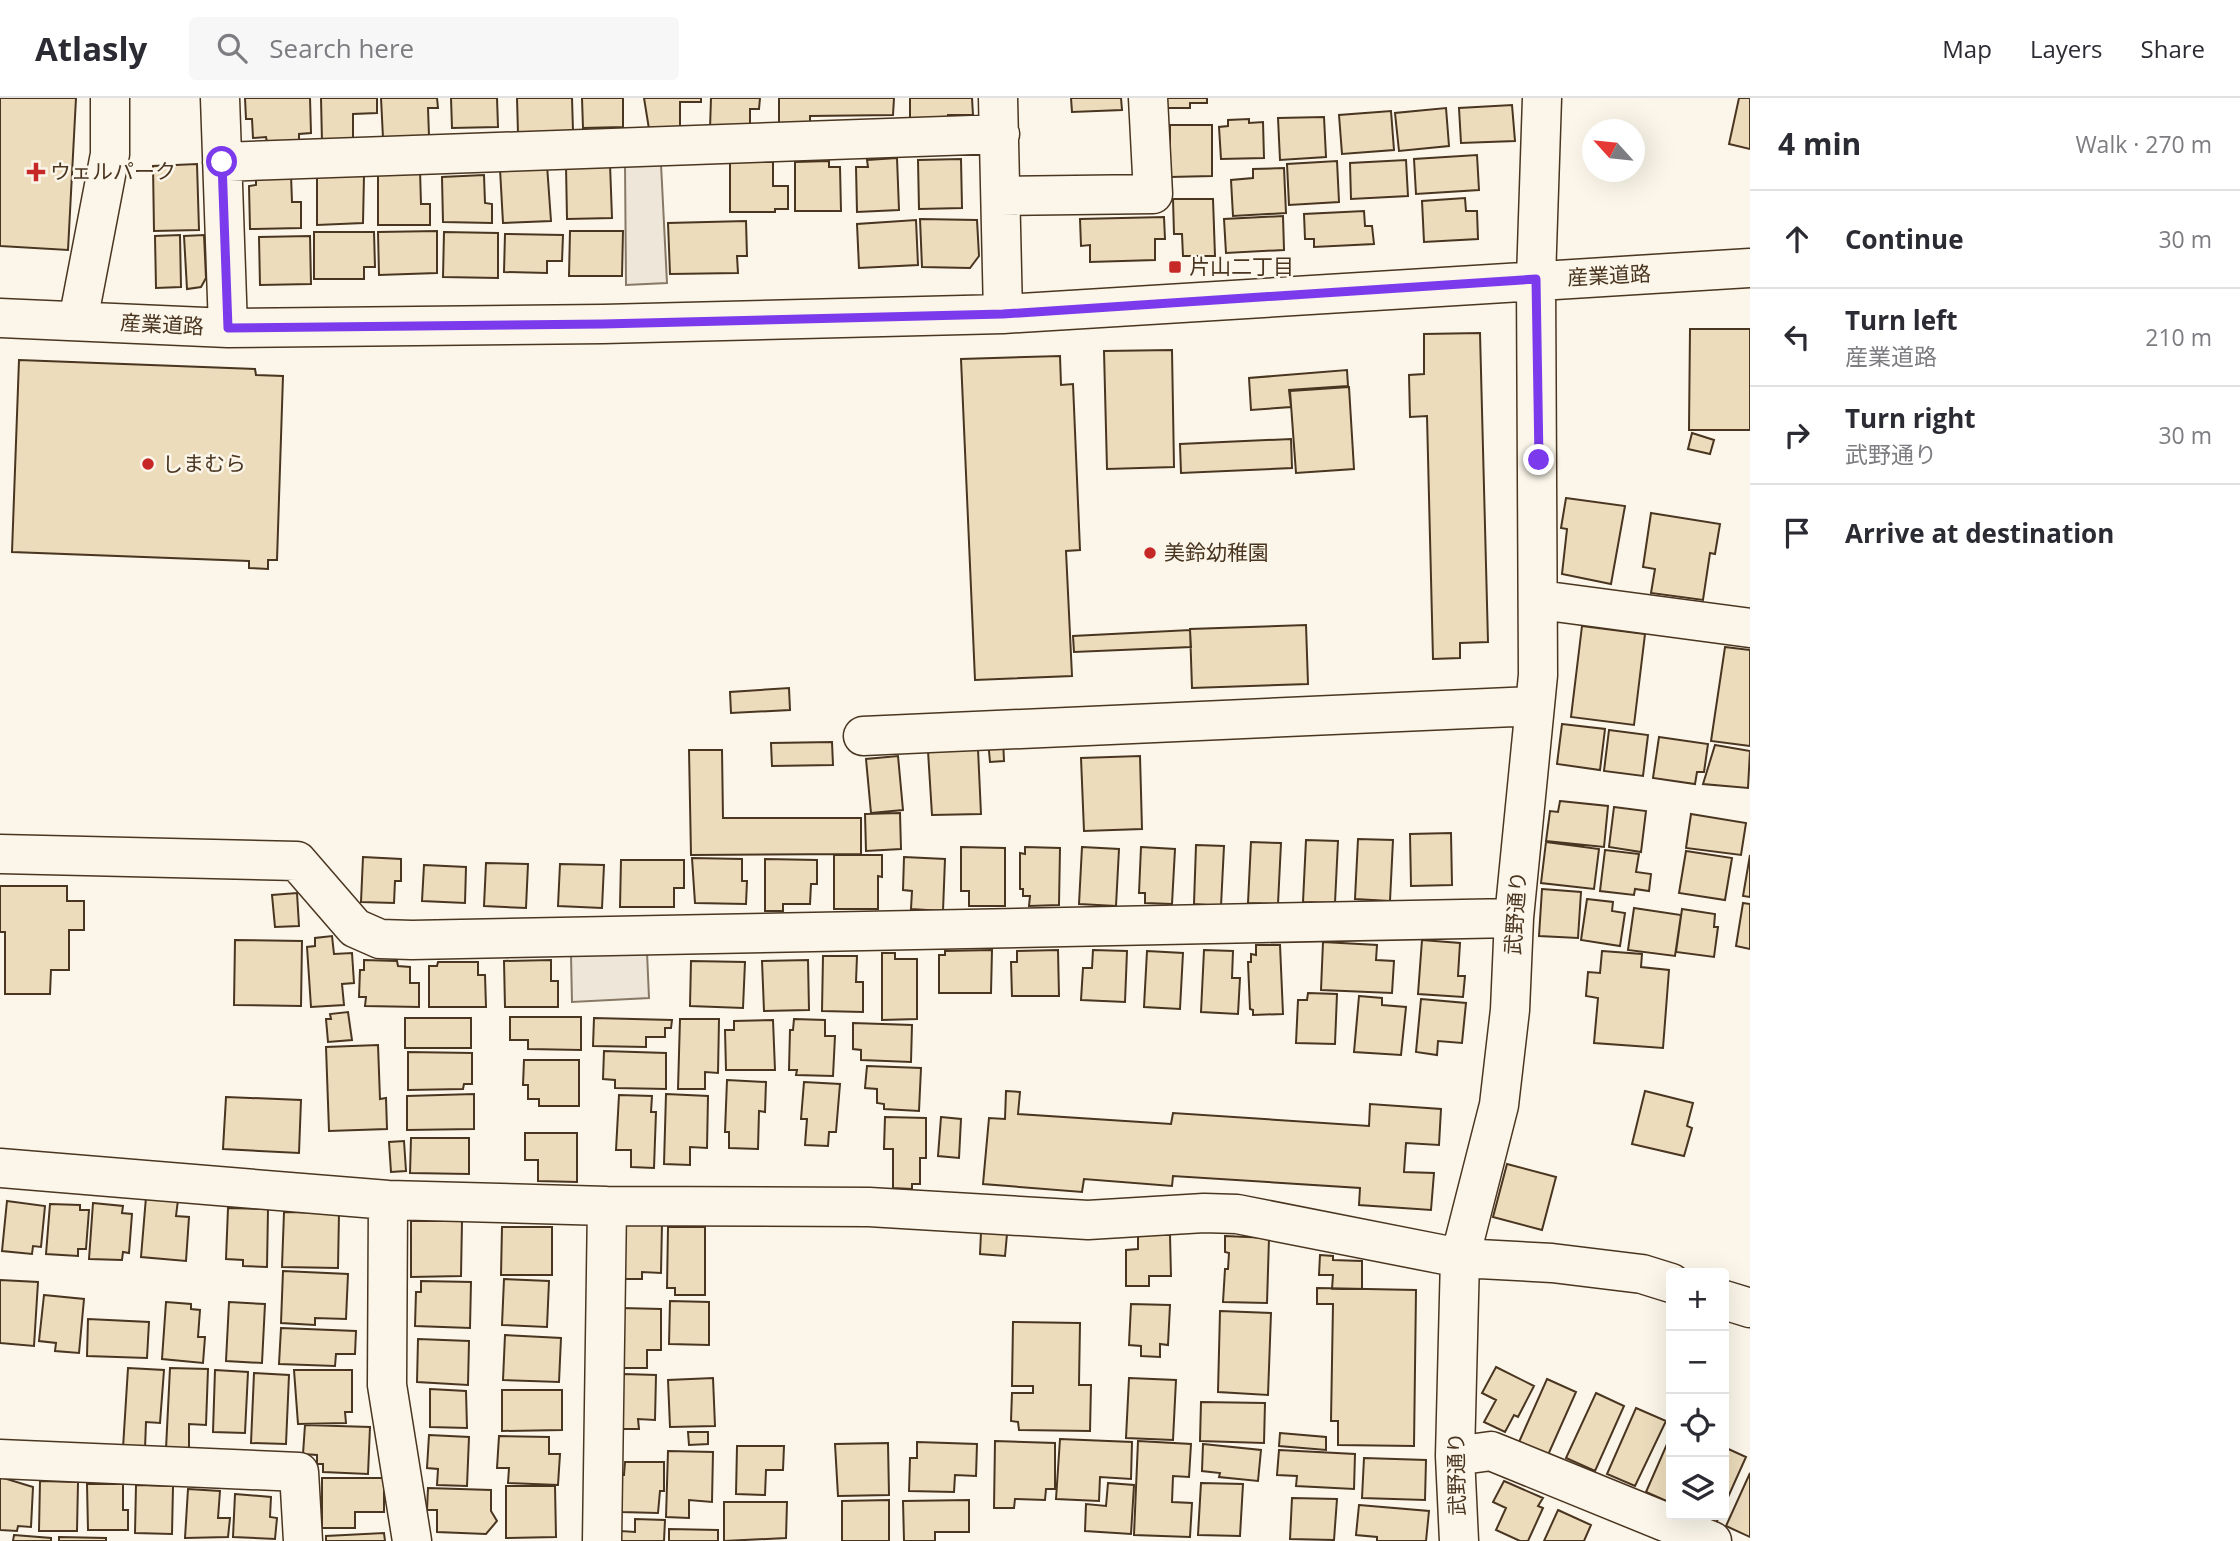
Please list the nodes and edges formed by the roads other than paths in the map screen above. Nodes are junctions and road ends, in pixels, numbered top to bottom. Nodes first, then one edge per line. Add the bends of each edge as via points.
1 (110, 98) edge
2 (220, 98) edge
3 (1148, 98) edge
4 (1542, 98) edge
5 (999, 116) edge
6 (222, 162) junction
7 (1002, 197) junction
8 (1750, 268) edge
9 (1536, 279) junction
10 (1003, 314) junction
11 (0, 318) edge
12 (78, 321) junction
13 (228, 328) junction
14 (1540, 600) junction
15 (1750, 628) edge
16 (1534, 706) junction
17 (863, 736) dead end
18 (0, 855) edge
19 (1514, 918) junction
20 (0, 1168) edge
21 (388, 1200) junction
22 (607, 1206) junction
23 (1460, 1258) junction
24 (1666, 1282) edge
25 (1729, 1302) edge
26 (1750, 1308) edge
27 (1455, 1456) junction
28 (0, 1459) edge
29 (303, 1541) edge
30 (412, 1541) edge
31 (602, 1541) edge
32 (1459, 1541) edge
33 (1712, 1541) edge

1 - 12 street via 110,154
2 - 6 street
3 - 7 street via 1153,194
4 - 9 street, 武野通り
5 - 6 street
5 - 7 street
6 - 13 street
7 - 10 street
8 - 9 street, 産業道路
9 - 10 street, 産業道路
9 - 14 street, 武野通り
10 - 13 street, 産業道路
11 - 12 street, 産業道路
12 - 13 street, 産業道路
14 - 15 street
14 - 16 street, 武野通り
16 - 17 street
16 - 19 street, 武野通り
18 - 19 street via 297,861 355,928 380,939 401,940
19 - 23 street, 武野通り via 1499,1105
20 - 21 street
21 - 22 street
21 - 30 street via 387,1385
22 - 23 street via 869,1207 1088,1220 1237,1214
22 - 31 street
23 - 24 street via 1552,1263 1629,1272
23 - 27 street, 武野通り
25 - 26 street
27 - 32 street, 武野通り
27 - 33 street via 1491,1451
28 - 29 street via 299,1472

